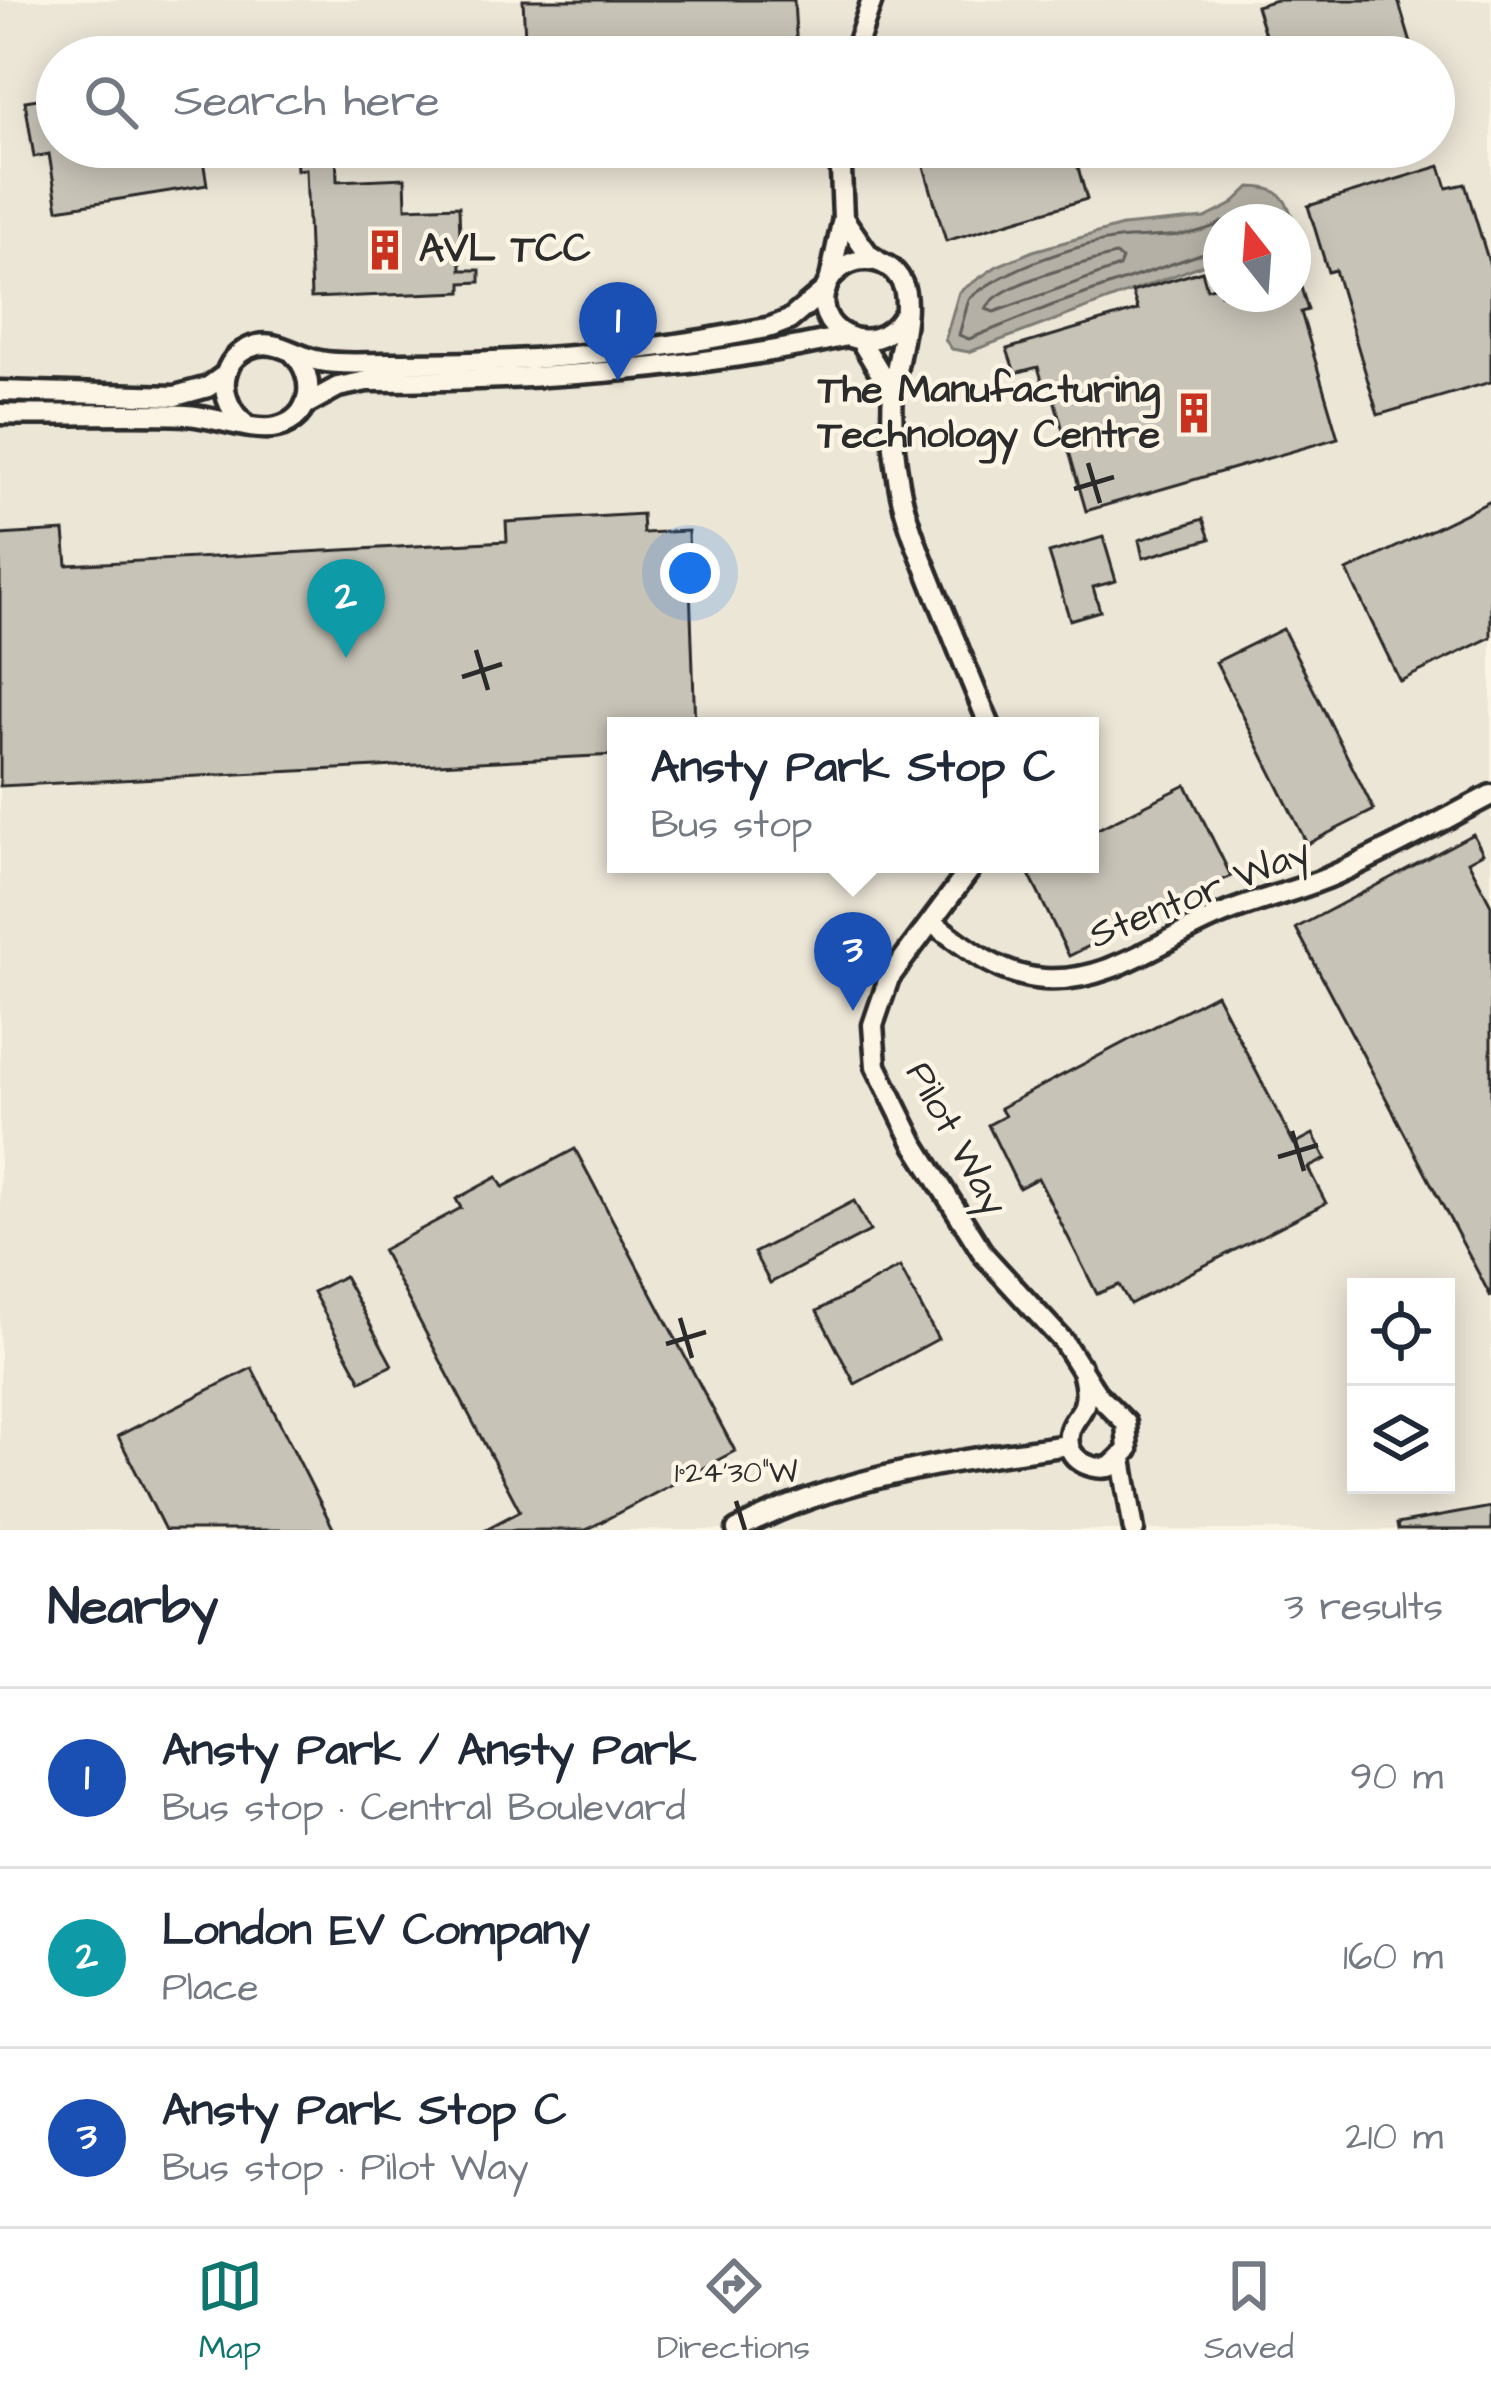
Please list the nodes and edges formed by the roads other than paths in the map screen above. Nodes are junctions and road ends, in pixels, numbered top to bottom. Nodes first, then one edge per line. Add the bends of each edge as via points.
1 (872, 0) edge
2 (860, 36) edge
3 (841, 168) edge
4 (843, 218) junction
5 (885, 264) junction
6 (827, 286) junction
7 (903, 316) junction
8 (854, 338) junction
9 (290, 351) junction
10 (226, 374) junction
11 (0, 392) edge
12 (893, 394) junction
13 (305, 405) junction
14 (0, 415) edge
15 (244, 423) junction
16 (986, 717) edge
17 (1491, 795) edge
18 (967, 873) edge
19 (932, 922) junction
20 (1081, 1366) junction
21 (1111, 1410) junction
22 (1078, 1416) junction
23 (1070, 1445) junction
24 (1122, 1459) junction
25 (1100, 1469) junction
26 (1129, 1508) junction
27 (737, 1530) edge
28 (1133, 1530) edge

1 - 2 street
3 - 4 street
4 - 5 street
4 - 6 street
5 - 6 street via 848,263
5 - 7 street via 902,282
6 - 8 street via 830,320
6 - 9 street via 789,320 676,345 445,363 318,361
7 - 8 street via 887,335
7 - 12 street
8 - 12 street
8 - 13 street via 592,374 368,381
9 - 10 street via 251,347
9 - 13 street via 308,376
10 - 11 street via 175,396
10 - 15 street via 225,396
12 - 16 street via 899,486
13 - 15 street via 273,428
14 - 15 street via 186,415
17 - 19 street, Stentor Way via 1328,878 1223,914 1082,978 1017,975
18 - 19 street, Pilot Way
19 - 20 street, Pilot Way via 878,1005 872,1046 880,1078 984,1255
20 - 21 street, Pilot Way
20 - 22 street via 1086,1396
21 - 22 street
21 - 24 street via 1129,1431
22 - 23 street
23 - 25 street via 1078,1460
23 - 27 street via 903,1472 787,1506
24 - 25 street
24 - 26 street
25 - 26 street
26 - 28 street

